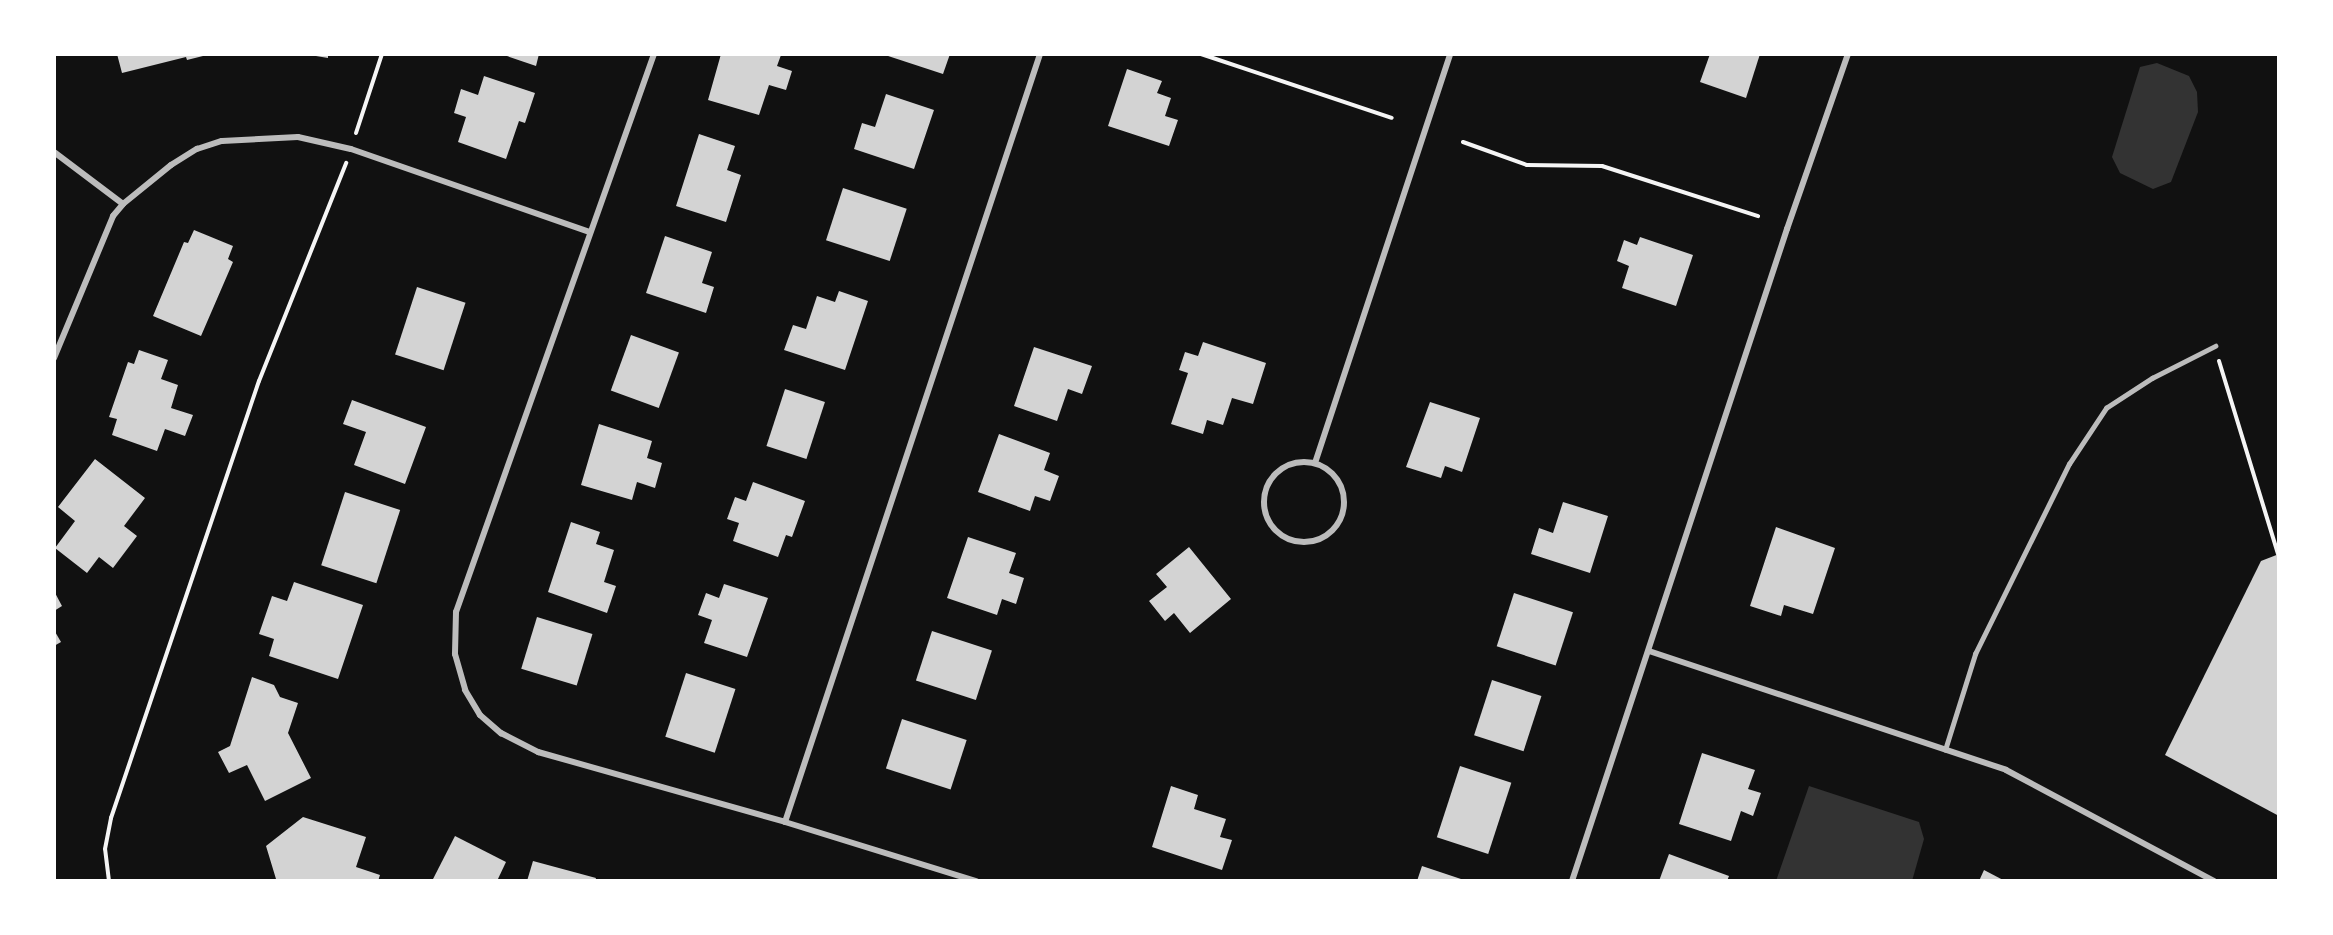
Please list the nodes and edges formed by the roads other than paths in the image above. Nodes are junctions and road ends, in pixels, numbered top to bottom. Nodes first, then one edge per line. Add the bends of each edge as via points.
1 (654, 54) edge
2 (1040, 54) edge
3 (1450, 54) edge
4 (1848, 54) edge
5 (54, 152) edge
6 (123, 204) junction
7 (590, 232) junction
8 (2215, 346) road end
9 (54, 358) edge
10 (1315, 463) junction
11 (1648, 651) junction
12 (1945, 750) junction
13 (785, 822) junction
14 (976, 881) edge
15 (1572, 881) edge
16 (2214, 881) edge

1 - 7 street
2 - 13 street
3 - 10 street
4 - 11 street
5 - 6 street
6 - 7 street via 197,149 222,141 298,137 351,149
6 - 9 street via 99,247
7 - 13 street via 456,612 455,654 465,690 480,715 501,733 538,752
8 - 12 lane via 2152,378 2106,408 2069,464 1975,654
10 - 10 street via 1288,465 1277,472 1264,495 1268,520 1281,534 1298,542 1323,538 1333,531 1344,510 1342,486 1326,468
11 - 12 street
11 - 15 street
12 - 16 street via 2006,770
13 - 14 street

